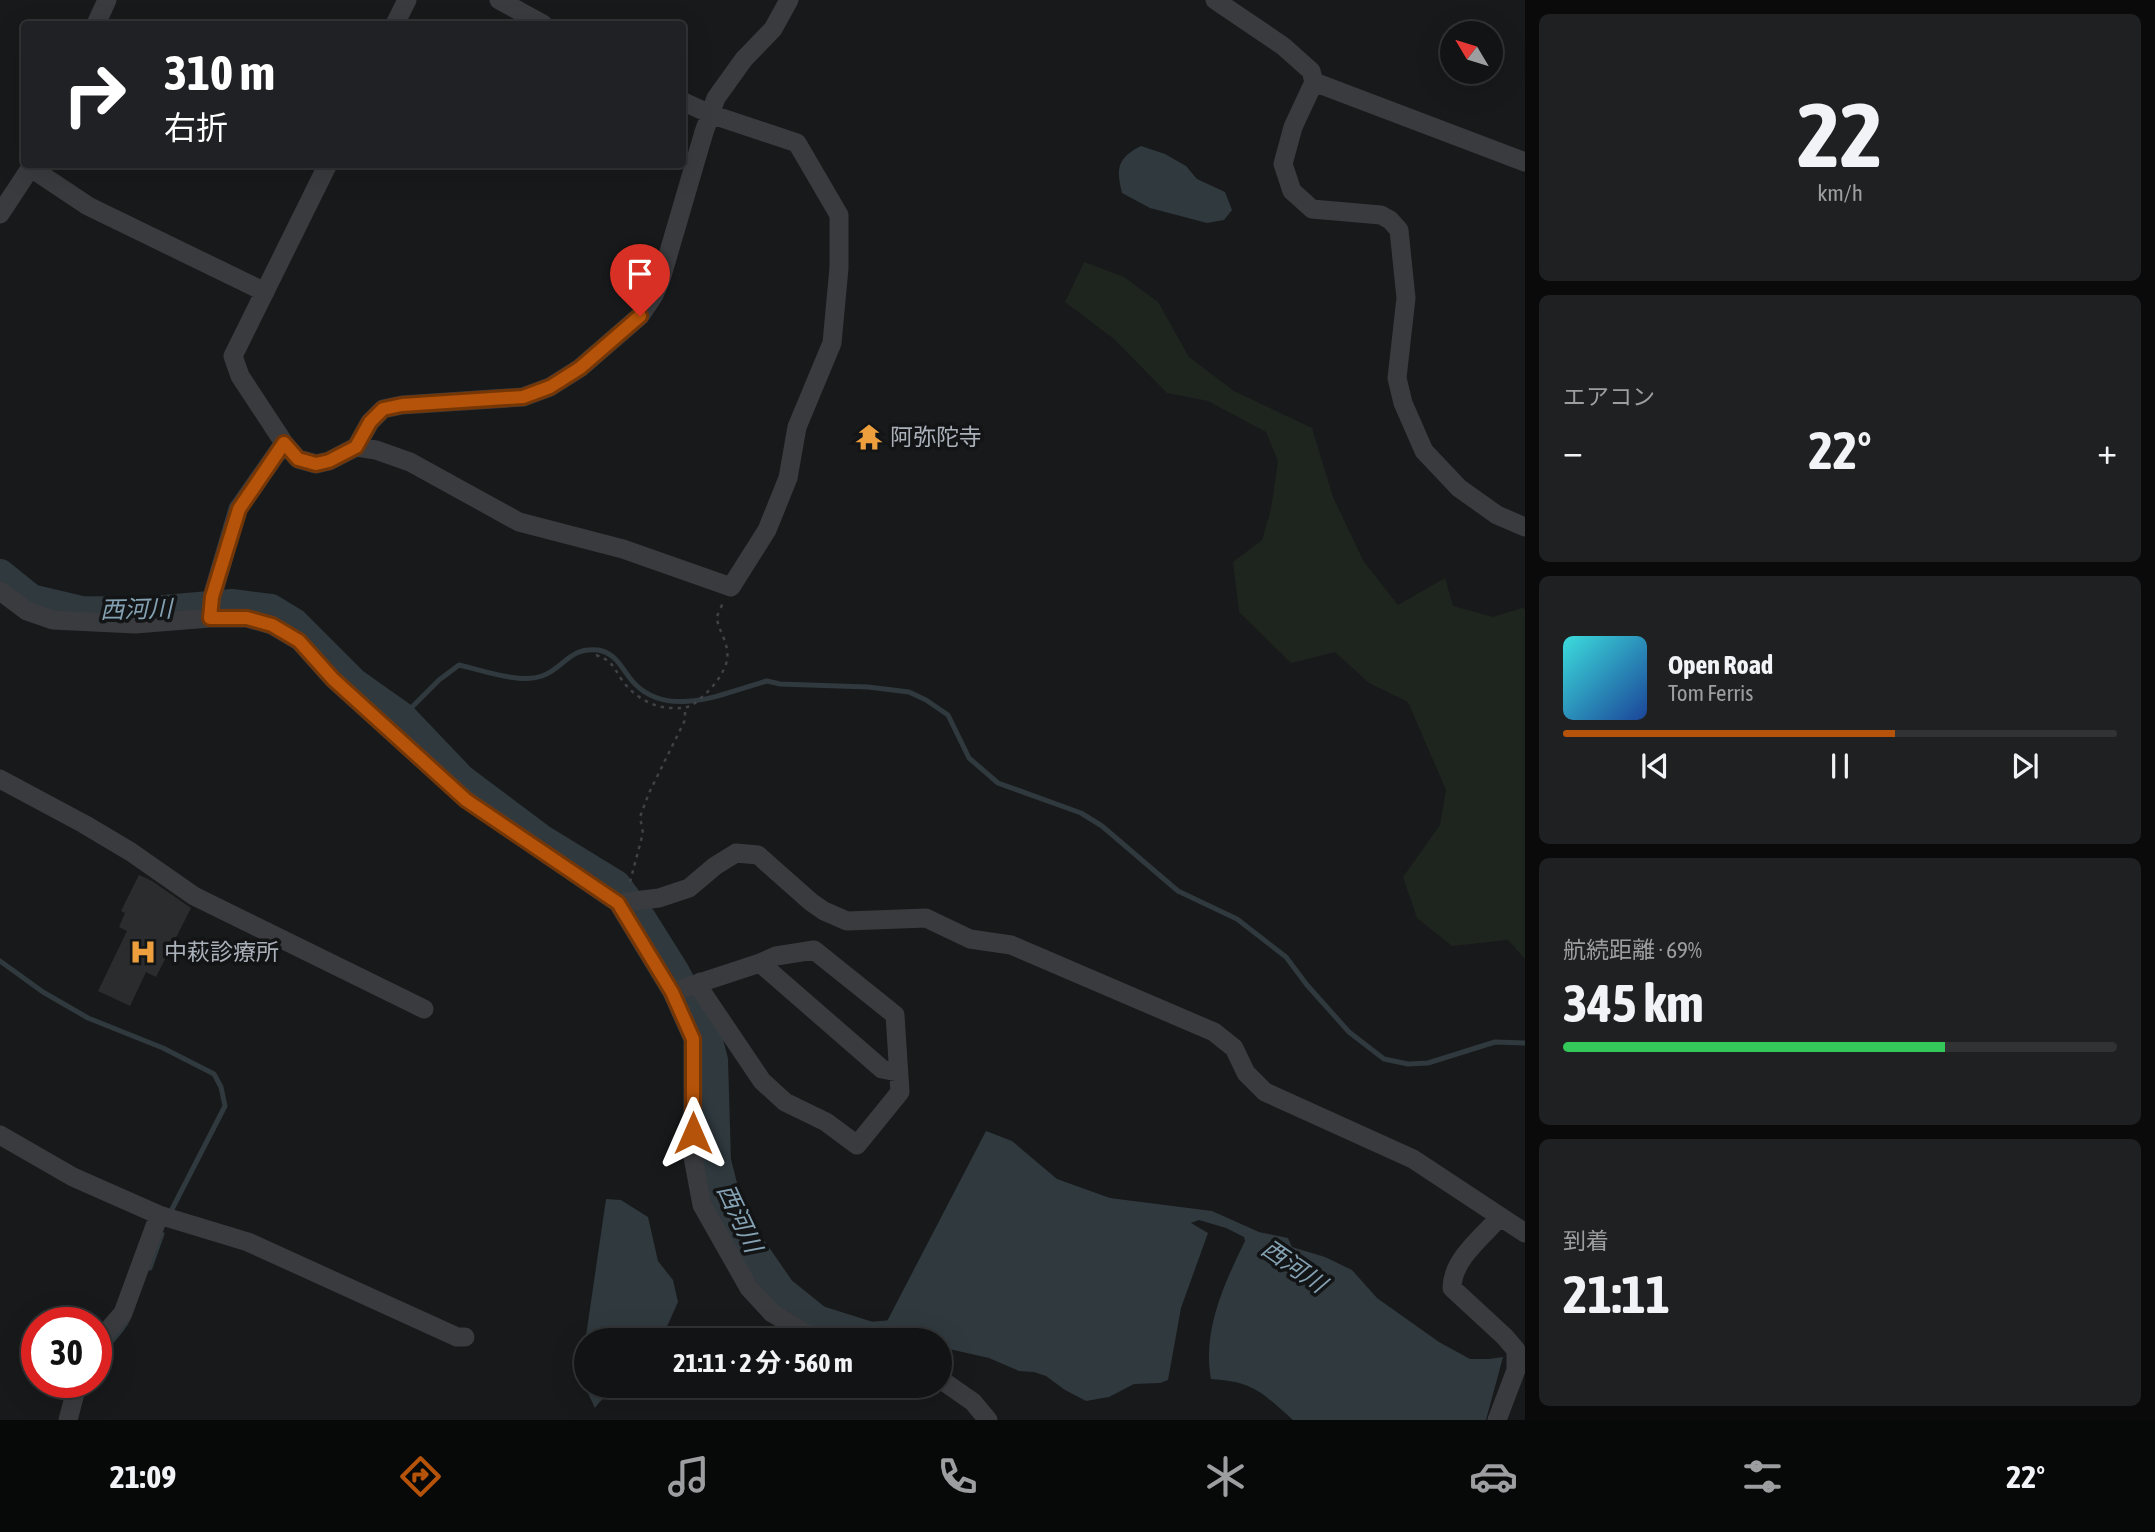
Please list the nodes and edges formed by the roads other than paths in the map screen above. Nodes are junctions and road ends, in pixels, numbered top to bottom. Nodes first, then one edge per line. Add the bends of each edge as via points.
1 (107, 0) edge
2 (407, 0) edge
3 (499, 0) edge
4 (789, 0) edge
5 (1215, 0) edge
6 (97, 21) edge
7 (396, 21) edge
8 (538, 21) edge
9 (1314, 82) junction
10 (686, 103) edge
11 (710, 114) junction
12 (1525, 162) edge
13 (31, 168) edge
14 (35, 168) edge
15 (326, 168) edge
16 (0, 214) edge
17 (265, 292) junction
18 (284, 443) junction
19 (356, 447) junction
20 (1525, 527) edge
21 (0, 591) edge
22 (211, 609) junction
23 (0, 779) edge
24 (624, 902) junction
25 (760, 963) junction
26 (685, 988) junction
27 (424, 1009) dead end
28 (898, 1072) junction
29 (0, 1135) edge
30 (166, 1217) junction
31 (1500, 1217) junction
32 (1525, 1233) edge
33 (112, 1326) edge
34 (797, 1328) edge
35 (465, 1337) dead end
36 (952, 1387) edge
37 (74, 1398) edge
38 (68, 1420) edge
39 (988, 1420) edge
40 (1497, 1420) edge

1 - 6 street
2 - 7 street
3 - 8 street
4 - 11 street via 773,29 716,98
5 - 9 street via 1283,46 1311,72
9 - 12 street
9 - 20 street via 1293,127 1283,163 1292,191 1312,209 1381,215 1399,230 1406,298 1397,378 1423,451 1460,488
10 - 11 street
11 - 19 street via 661,279 640,316 580,368 550,387 523,397 383,409
11 - 19 street via 797,143 839,215 832,343 797,427 788,478 767,530 731,587 624,549 519,522 410,462
13 - 16 street
14 - 17 street via 88,206
15 - 17 street
17 - 18 street via 233,356 240,376
18 - 19 street via 298,459 316,464
18 - 22 street via 239,509
21 - 22 street via 27,611 53,620 135,624
22 - 24 street via 272,625 299,641 333,679 466,800
23 - 27 street via 131,852 194,895
24 - 26 street
24 - 31 street via 689,888 736,853 758,855 818,907 847,921 926,918 970,939 1011,945 1214,1032 1234,1048 1247,1073 1265,1092 1413,1159
25 - 26 street
25 - 28 street via 882,1069
25 - 28 street via 814,950 895,1015
26 - 28 street via 702,992 762,1081 785,1102 826,1122 857,1145 900,1091
26 - 34 street via 693,1039 693,1157 702,1205 749,1288 772,1312
29 - 30 street via 73,1177
30 - 33 street via 123,1313
30 - 35 street via 248,1242
31 - 32 street
31 - 40 street via 1452,1275 1452,1289 1505,1337 1516,1360
36 - 39 street
37 - 38 street

